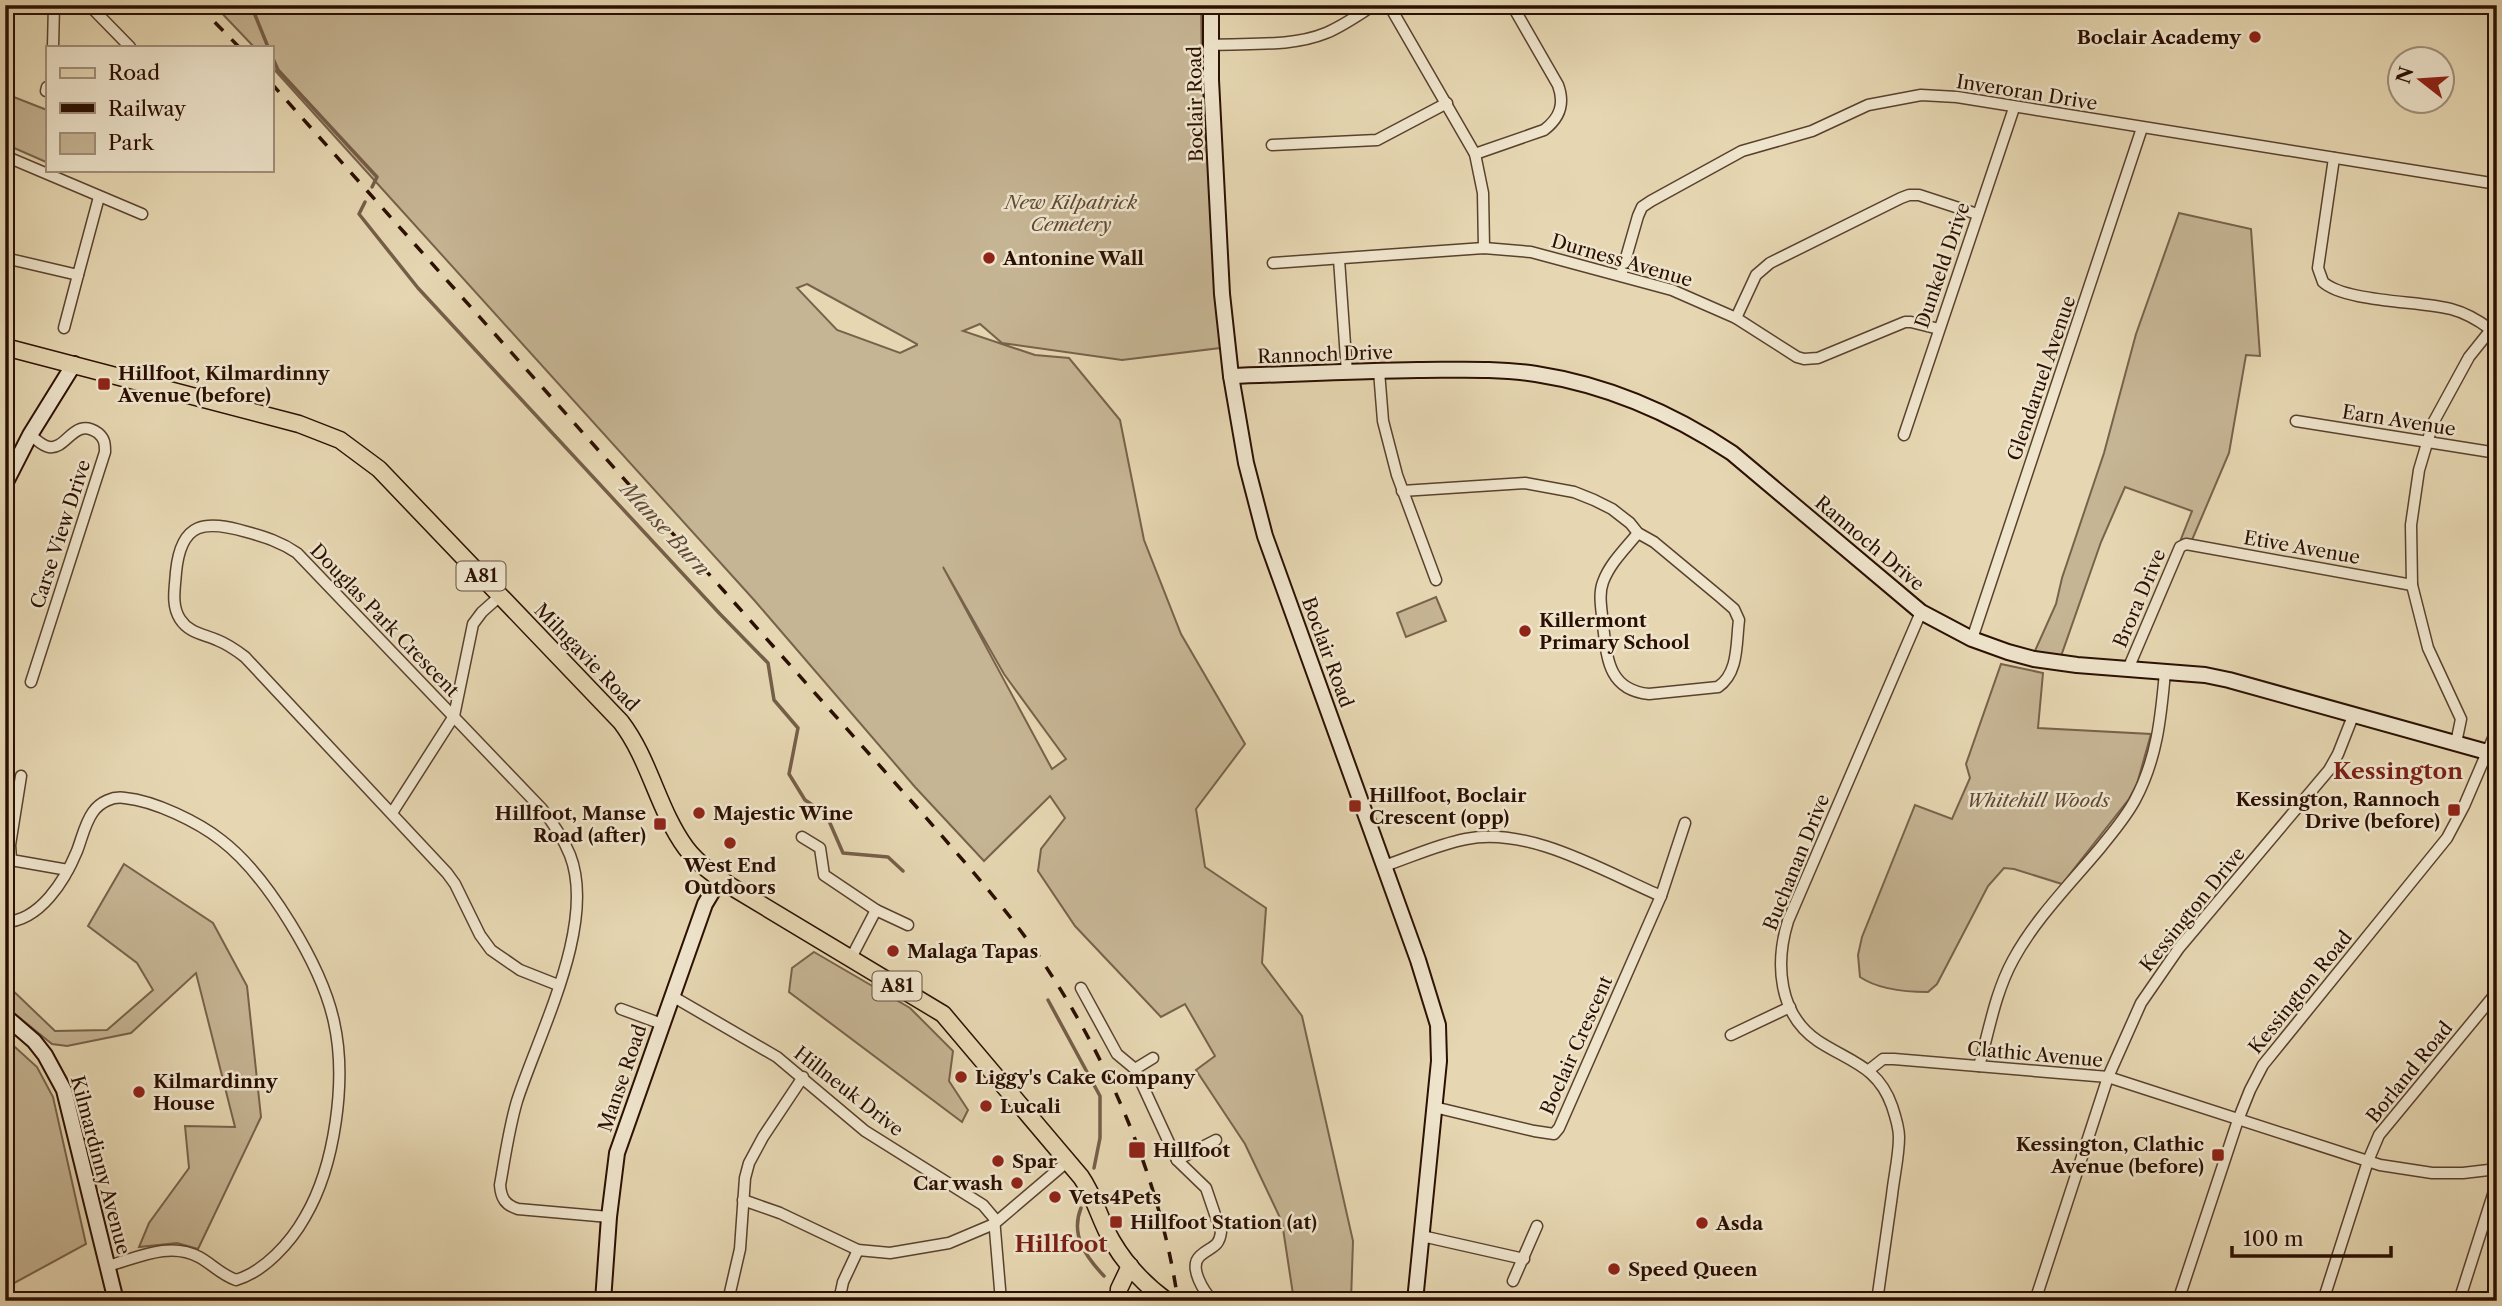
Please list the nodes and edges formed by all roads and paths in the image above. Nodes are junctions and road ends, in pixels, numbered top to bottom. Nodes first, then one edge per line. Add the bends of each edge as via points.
1 (54, 5) edge
2 (89, 5) edge
3 (1211, 5) edge
4 (1374, 5) edge
5 (1389, 5) edge
6 (1512, 5) edge
7 (1213, 45) junction
8 (53, 46) edge
9 (129, 46) edge
10 (1447, 103) junction
11 (2014, 108) junction
12 (2143, 128) junction
13 (1272, 145) dead end
14 (1475, 155) junction
15 (5, 156) edge
16 (2334, 158) junction
17 (2497, 184) edge
18 (99, 197) junction
19 (142, 214) dead end
20 (1978, 214) junction
21 (1484, 248) junction
22 (5, 258) edge
23 (1339, 259) junction
24 (1273, 263) dead end
25 (78, 275) junction
26 (1621, 275) junction
27 (1736, 318) junction
28 (2493, 326) edge
29 (64, 327) dead end
30 (1939, 329) junction
31 (5, 347) edge
32 (74, 363) junction
33 (1379, 371) junction
34 (1347, 373) junction
35 (1231, 376) junction
36 (2297, 421) dead end
37 (30, 435) junction
38 (1904, 435) dead end
39 (2426, 443) junction
40 (2497, 453) edge
41 (5, 484) edge
42 (1402, 491) junction
43 (1638, 533) junction
44 (2186, 544) joint
45 (1436, 580) dead end
46 (2412, 585) junction
47 (500, 596) junction
48 (1921, 612) junction
49 (1972, 639) junction
50 (2128, 669) junction
51 (2165, 672) junction
52 (31, 682) dead end
53 (454, 716) junction
54 (2353, 716) junction
55 (2497, 729) edge
56 (2456, 743) junction
57 (2492, 755) edge
58 (21, 776) dead end
59 (392, 813) junction
60 (1685, 822) dead end
61 (802, 837) dead end
62 (1384, 866) junction
63 (68, 870) junction
64 (720, 879) junction
65 (1661, 895) junction
66 (876, 910) junction
67 (5, 922) edge
68 (908, 925) dead end
69 (851, 958) junction
70 (558, 985) junction
71 (1081, 988) dead end
72 (2497, 992) edge
73 (672, 996) junction
74 (1790, 1007) junction
75 (621, 1009) dead end
76 (5, 1016) edge
77 (662, 1024) junction
78 (1731, 1035) dead end
79 (1153, 1058) dead end
80 (1979, 1066) junction
81 (1135, 1069) junction
82 (1869, 1070) junction
83 (803, 1077) junction
84 (2108, 1077) junction
85 (1434, 1107) junction
86 (2238, 1119) junction
87 (1216, 1140) dead end
88 (1177, 1160) junction
89 (1068, 1161) junction
90 (2368, 1161) junction
91 (2497, 1169) edge
92 (2497, 1182) edge
93 (743, 1200) junction
94 (609, 1217) junction
95 (994, 1224) junction
96 (1537, 1226) dead end
97 (1423, 1236) junction
98 (858, 1250) junction
99 (1524, 1259) junction
100 (108, 1266) junction
101 (1130, 1266) junction
102 (1513, 1281) dead end
103 (1156, 1292) edge
104 (116, 1301) edge
105 (603, 1301) edge
106 (728, 1301) edge
107 (839, 1301) edge
108 (1001, 1301) edge
109 (1118, 1301) edge
110 (1124, 1301) edge
111 (1213, 1301) edge
112 (1415, 1301) edge
113 (1877, 1301) edge
114 (2035, 1301) edge
115 (2178, 1301) edge
116 (2323, 1301) edge
117 (2459, 1301) edge

1 - 8 street
2 - 9 street
3 - 7 street, Boclair Road
4 - 7 street via 1310,37
5 - 10 street
6 - 14 street via 1558,85 1562,104 1544,130
7 - 35 street, Boclair Road via 1222,294
10 - 13 street via 1377,140
10 - 14 street
11 - 12 street, Inveroran Drive
11 - 20 street, Dunkeld Drive
11 - 26 street, Inveroran Drive via 1938,95 1895,98 1868,104 1812,131 1742,151 1642,207
12 - 16 street, Inveroran Drive
12 - 49 street, Glendaruel Avenue
14 - 21 street via 1483,193
15 - 18 street
16 - 17 street, Inveroran Drive
16 - 28 street via 2318,268 2323,282 2342,292 2459,311
18 - 19 street
18 - 25 street
20 - 27 street via 1919,195 1901,198 1770,263 1756,275
20 - 30 street, Dunkeld Drive
21 - 23 street, Durness Avenue
21 - 26 street, Durness Avenue via 1531,252
22 - 25 street
23 - 24 street, Durness Avenue
23 - 34 street
25 - 29 street
26 - 27 street, Durness Avenue via 1672,290
27 - 30 street, Durness Avenue via 1804,359 1818,358 1905,322
28 - 39 street via 2453,383
30 - 38 street, Dunkeld Drive
31 - 32 main road, Milngavie Road / A81
32 - 37 street
32 - 47 main road, Milngavie Road / A81 via 299,424 340,440 379,468
33 - 34 street, Rannoch Drive
33 - 42 street via 1383,421
33 - 48 street, Rannoch Drive via 1476,369 1535,374 1586,384 1648,406 1732,453
34 - 35 street, Rannoch Drive
35 - 62 street, Boclair Road via 1265,536
36 - 39 street, Earn Avenue
37 - 41 street
37 - 52 street, Carse View Drive via 49,447 57,446 83,428 100,434 105,442
39 - 40 street, Earn Avenue
39 - 46 street via 2413,499
42 - 43 street via 1508,482 1540,485 1594,500 1612,509
42 - 45 street
43 - 43 street via 1737,614 1733,671 1718,687 1638,693 1611,670 1601,592 1610,568
44 - 46 street, Etive Avenue
44 - 50 street, Brora Drive via 2180,547
46 - 56 street via 2428,648 2461,719
47 - 53 street via 473,624
47 - 64 main road, Milngavie Road / A81 via 621,722 643,755 687,850
48 - 49 street, Rannoch Drive
48 - 74 street, Buchanan Drive via 1788,921 1780,961
49 - 50 street, Rannoch Drive via 2034,659
50 - 51 street, Rannoch Drive
51 - 54 street, Rannoch Drive via 2229,680
51 - 80 street via 2154,755 2140,790 2123,820 2013,960
53 - 59 street
53 - 59 street, Douglas Park Crescent via 307,561 287,546 213,524 196,529 181,545 174,597 181,621 245,657
53 - 70 street, Douglas Park Crescent via 542,809 570,856 577,887 577,923
54 - 56 street, Rannoch Drive
54 - 84 street, Kessington Drive via 2329,771 2154,983 2129,1026
55 - 57 street, Kessington Road
56 - 57 street, Rannoch Drive
57 - 86 street, Kessington Road via 2447,838 2263,1065
58 - 63 street via 11,860
59 - 70 street, Douglas Park Crescent via 455,884 491,950 520,970
60 - 65 street, Boclair Crescent
61 - 66 street via 820,848 824,875
62 - 65 street via 1464,839 1514,837
62 - 85 street, Boclair Road via 1436,1014 1439,1050
63 - 67 street via 37,908
63 - 100 street via 93,812 113,798 141,801 205,829 247,865 288,920 317,971 337,1040 338,1086 329,1155 314,1202 283,1247 257,1270 236,1280 191,1252 176,1249
64 - 69 main road, Milngavie Road / A81
64 - 73 street, Manse Road via 705,904
65 - 85 street, Boclair Crescent via 1554,1134
66 - 68 street
66 - 69 street
69 - 89 main road, Milngavie Road / A81 via 943,1014
70 - 94 street, Douglas Park Crescent via 517,1103 501,1194 518,1209
71 - 81 street via 1117,1054
72 - 90 street, Borland Road via 2387,1123
73 - 77 street, Manse Road
73 - 83 street, Hillneuk Drive
74 - 78 street
74 - 82 street, Buchanan Drive via 1818,1041
75 - 77 street
76 - 100 street, Kilmardinny Avenue via 46,1055 64,1090
77 - 94 street, Manse Road via 617,1153
79 - 81 street
80 - 82 street, Clathic Avenue via 1883,1059
80 - 84 street, Clathic Avenue
81 - 88 street
82 - 113 street, Buchanan Drive via 1891,1104 1899,1134
83 - 93 street via 754,1152
83 - 95 street, Hillneuk Drive via 866,1131 973,1197 994,1218
84 - 86 street, Clathic Avenue
84 - 114 street, Kessington Drive
85 - 97 street, Boclair Road
86 - 90 street, Clathic Avenue
86 - 115 street, Kessington Road
87 - 88 street
88 - 111 street via 1206,1188 1221,1232 1218,1245 1198,1257 1196,1264 1198,1277
89 - 95 street
89 - 101 main road, Milngavie Road / A81
90 - 91 street, Clathic Avenue via 2432,1172
90 - 116 street, Borland Road
92 - 117 street
93 - 98 street
93 - 106 street via 740,1248
94 - 105 street, Manse Road
95 - 98 street via 923,1249
95 - 108 street
96 - 99 street
97 - 99 street
97 - 112 street, Boclair Road
98 - 107 street via 842,1282
99 - 102 street
100 - 104 street, Kilmardinny Avenue
101 - 103 main road, Milngavie Road / A81
101 - 109 main road
103 - 110 main road via 1129,1294

